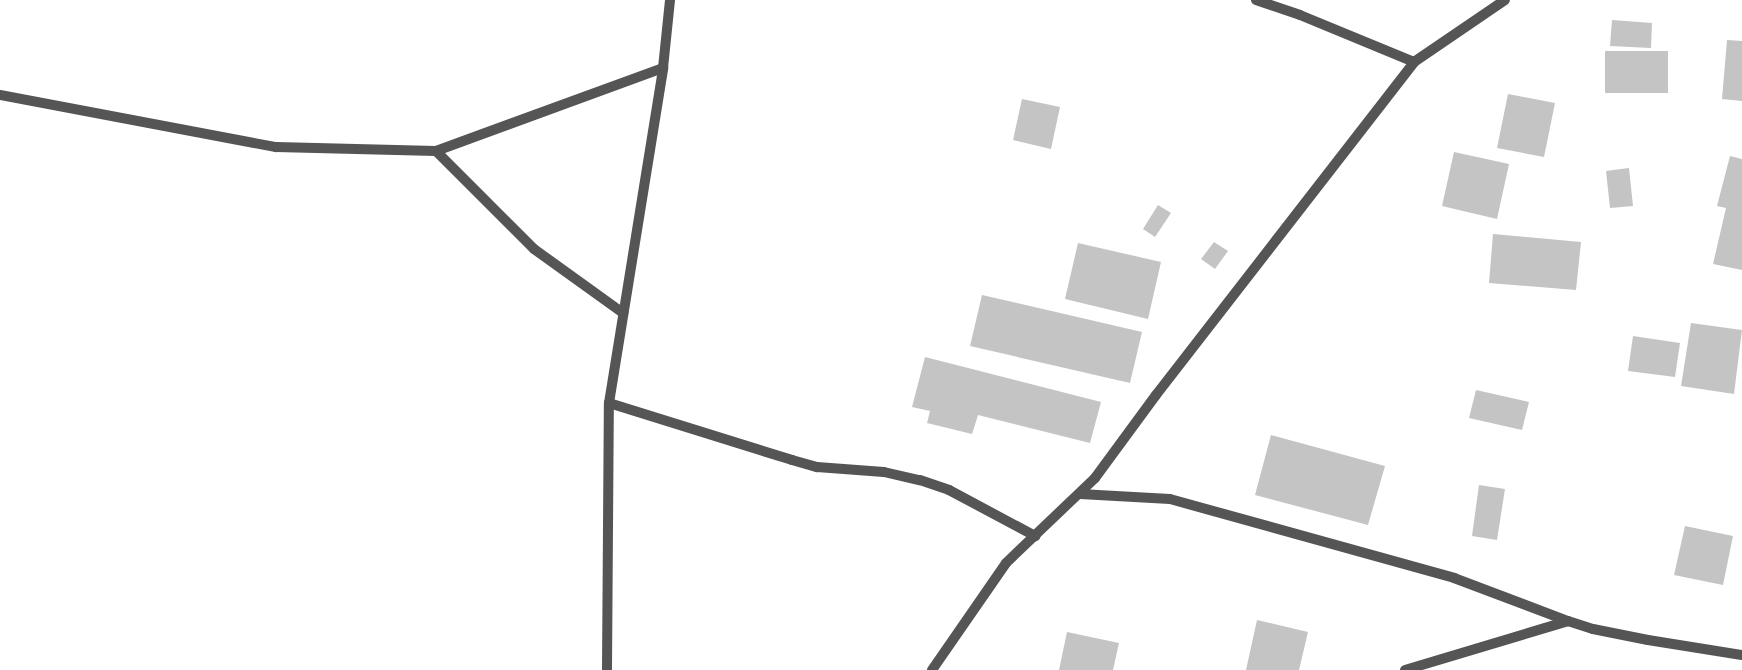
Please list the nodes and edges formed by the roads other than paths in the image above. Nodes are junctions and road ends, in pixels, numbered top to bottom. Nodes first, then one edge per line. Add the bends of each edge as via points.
1 (670, 0) edge
2 (1256, 0) edge
3 (1505, 0) edge
4 (1414, 62) junction
5 (663, 68) junction
6 (0, 95) edge
7 (436, 152) junction
8 (623, 313) junction
9 (609, 403) junction
10 (1080, 494) junction
11 (1036, 536) junction
12 (1568, 620) junction
13 (1742, 655) edge
14 (607, 670) edge
15 (932, 670) edge
16 (1405, 670) edge

1 - 5 street
2 - 4 street via 1300,14
3 - 4 street
4 - 10 street
5 - 7 street
5 - 8 street
6 - 7 street via 276,147
7 - 8 street via 534,249
8 - 9 street
9 - 11 street via 800,463 884,472 920,480 949,490
9 - 14 street
10 - 11 street
10 - 12 street via 1170,499 1454,578
11 - 15 street via 1006,563
12 - 13 street via 1621,635
12 - 16 street

